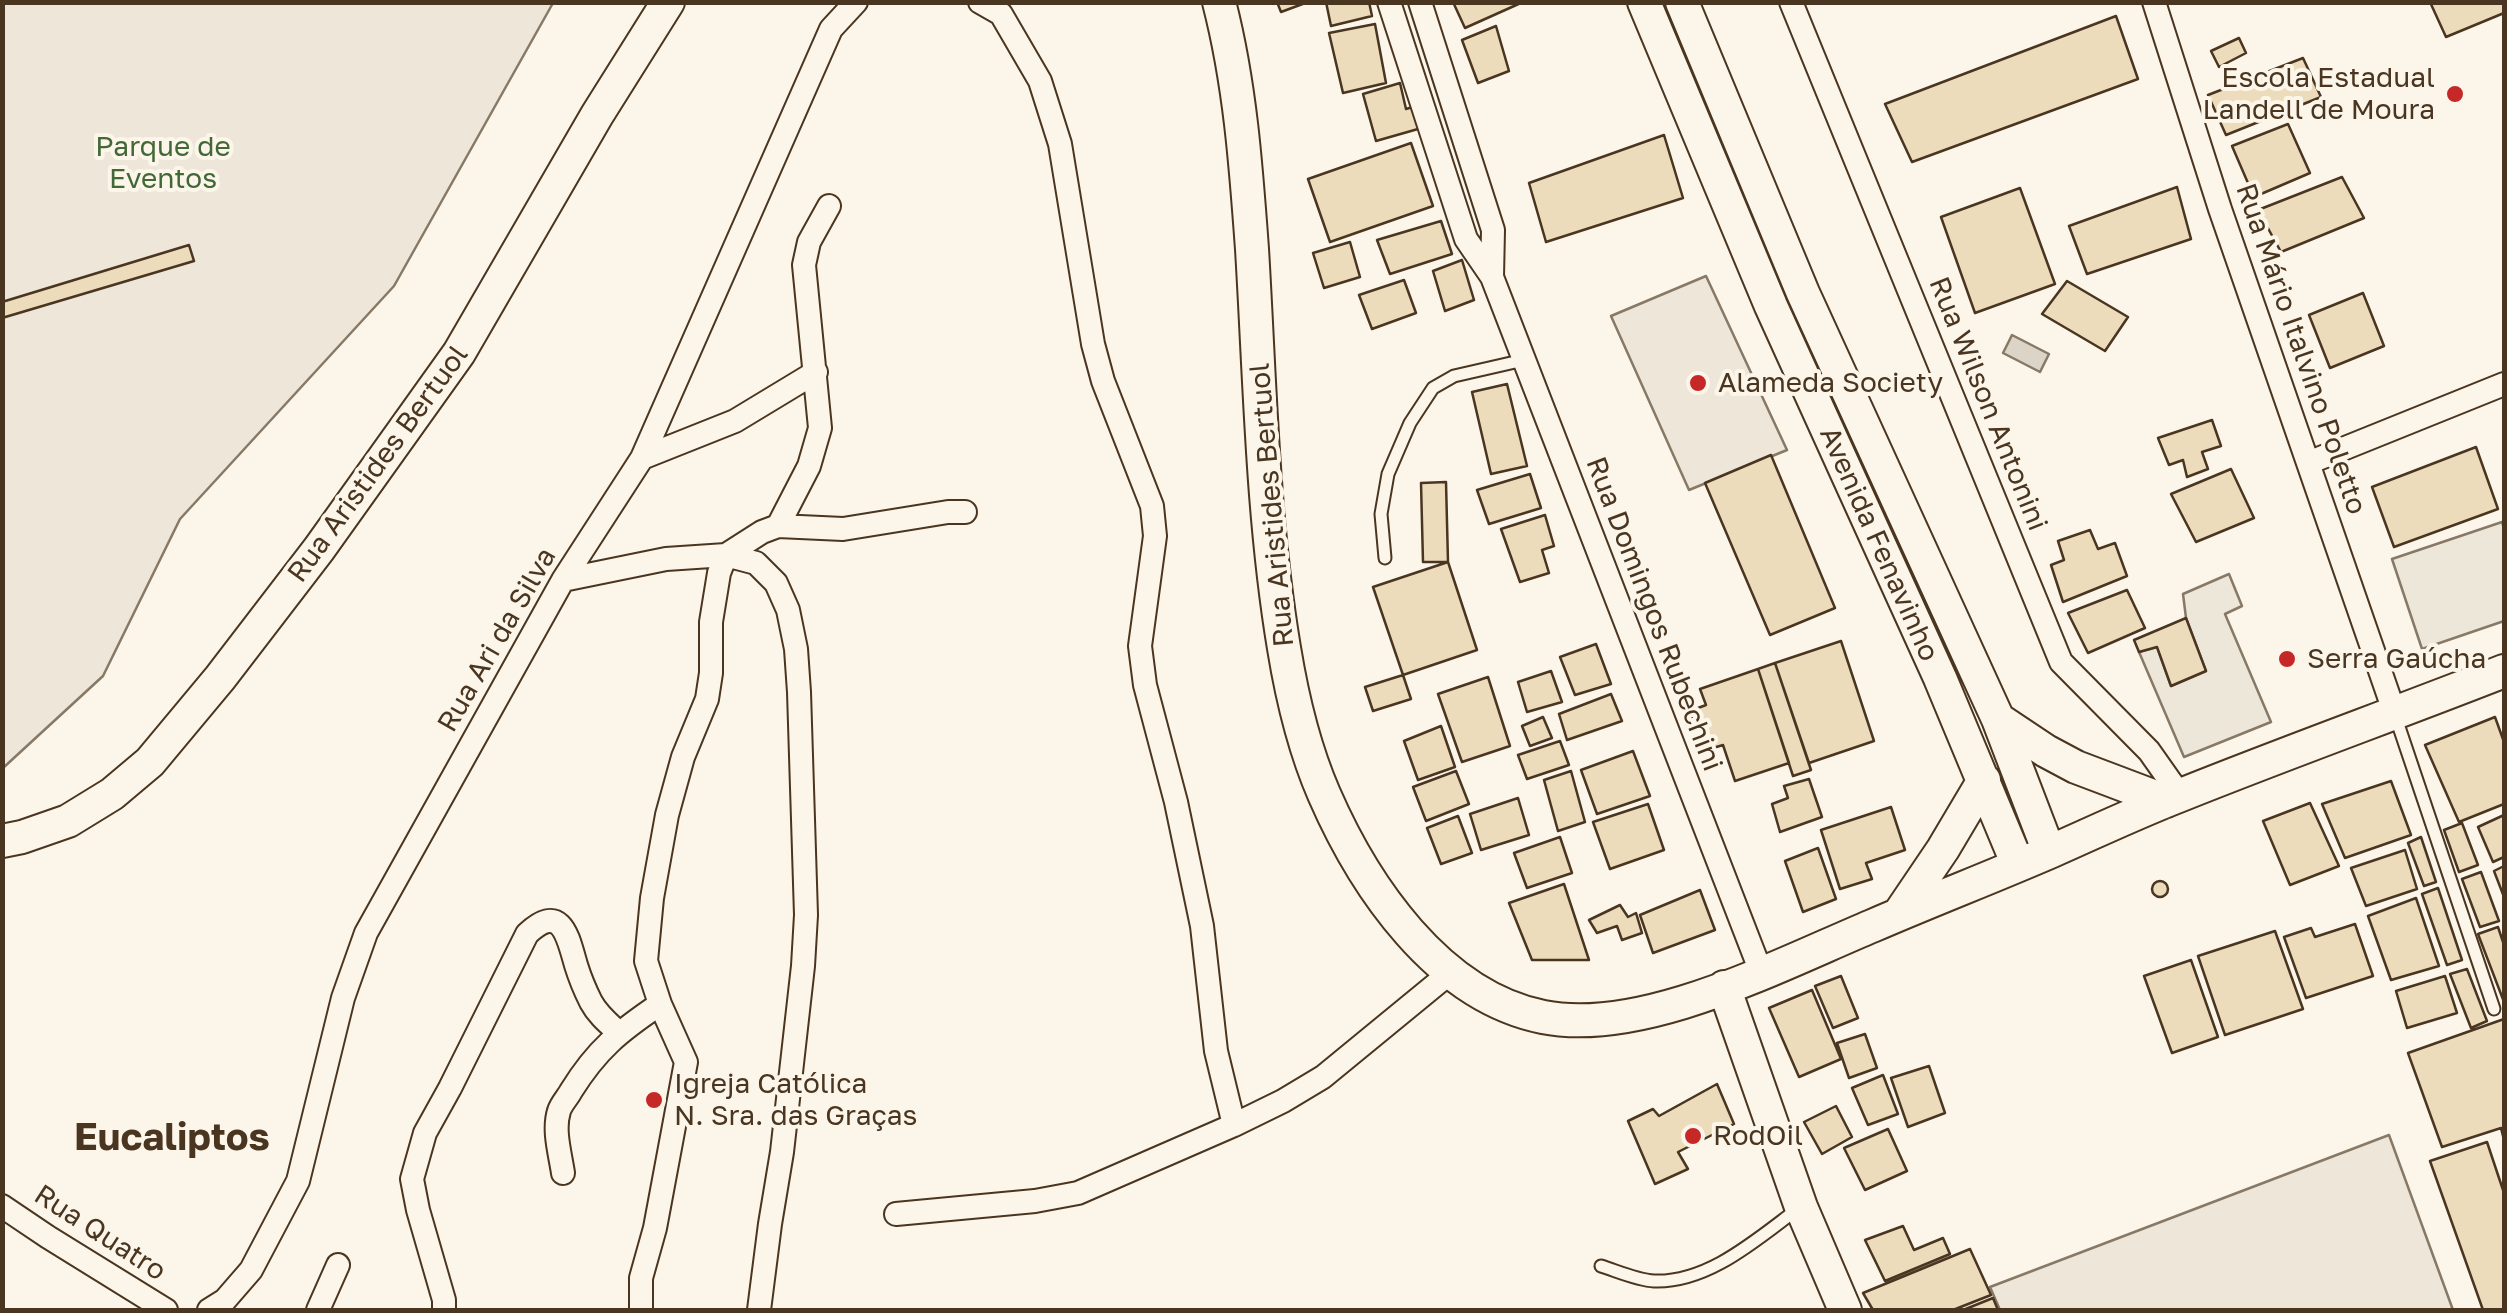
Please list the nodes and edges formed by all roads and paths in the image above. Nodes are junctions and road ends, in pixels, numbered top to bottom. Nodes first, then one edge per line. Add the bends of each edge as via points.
1 (668, 2) edge
2 (856, 2) edge
3 (980, 2) edge
4 (1219, 2) edge
5 (1390, 2) edge
6 (1420, 2) edge
7 (1644, 2) edge
8 (1682, 2) edge
9 (1791, 2) edge
10 (2154, 2) edge
11 (1726, 110) junction
12 (1693, 121) junction
13 (830, 206) dead end
14 (1492, 277) junction
15 (1804, 293) junction
16 (1771, 306) junction
17 (1524, 360) junction
18 (816, 372) junction
19 (2504, 384) edge
20 (642, 458) junction
21 (2308, 463) junction
22 (1886, 475) junction
23 (1854, 490) junction
24 (965, 512) dead end
25 (778, 526) junction
26 (726, 555) junction
27 (1385, 558) dead end
28 (563, 580) junction
29 (1972, 662) junction
30 (2504, 671) edge
31 (1940, 678) junction
32 (2394, 714) junction
33 (1998, 719) junction
34 (1984, 780) junction
35 (2173, 798) junction
36 (2, 841) edge
37 (2049, 852) junction
38 (2018, 865) junction
39 (1899, 914) junction
40 (1451, 972) junction
41 (1761, 972) junction
42 (1724, 988) junction
43 (660, 1004) junction
44 (2494, 1009) dead end
45 (618, 1032) junction
46 (1234, 1125) junction
47 (562, 1173) dead end
48 (2, 1206) edge
49 (1801, 1207) junction
50 (896, 1214) dead end
51 (338, 1264) dead end
52 (1601, 1266) dead end
53 (166, 1310) edge
54 (209, 1310) edge
55 (318, 1310) edge
56 (444, 1310) edge
57 (641, 1310) edge
58 (759, 1310) edge
59 (1846, 1310) edge

1 - 36 main road, Rua Aristides Bertuol via 459,353 220,678 150,762 112,794 68,821
2 - 20 street, Rua Ari da Silva via 831,29
3 - 46 street via 1001,14 1040,80 1060,144 1092,344 1152,506 1155,536 1140,646 1145,685 1202,926 1216,1051
4 - 40 main road, Rua Aristides Bertuol via 1242,121 1272,562 1300,723 1323,792 1356,857 1388,905
5 - 14 street, Rua Domingos Rubechini via 1466,239
6 - 14 street, Rua Domingos Rubechini via 1494,230
7 - 12 main road, Avenida Fenavinho
8 - 11 main road, Avenida Fenavinho
9 - 35 street, Rua Wilson Antonini via 2061,662 2149,751
10 - 21 street, Rua Mário Italvino Poletto
11 - 12 main road
11 - 15 main road, Avenida Fenavinho
12 - 16 main road, Avenida Fenavinho
13 - 18 street via 808,242 804,265
14 - 17 street, Rua Domingos Rubechini
15 - 16 main road
15 - 22 main road, Avenida Fenavinho
16 - 23 main road, Avenida Fenavinho
17 - 27 lane via 1454,376 1433,388 1388,474 1381,514
17 - 41 street, Rua Domingos Rubechini
18 - 20 street via 735,421
18 - 25 street via 820,428
19 - 21 street
20 - 28 street, Rua Ari da Silva
21 - 32 street, Rua Mário Italvino Poletto
22 - 23 main road
22 - 29 main road, Avenida Fenavinho
23 - 31 main road, Avenida Fenavinho
24 - 25 street via 843,528
25 - 26 street
26 - 28 street via 666,559
26 - 43 street via 711,622 707,699 683,756 652,898 646,962
26 - 58 street via 756,563 776,584 791,623 799,692 803,966
28 - 54 street, Rua Ari da Silva via 366,933 298,1181 250,1270
29 - 31 main road
29 - 33 main road, Avenida Fenavinho
30 - 32 main road, Rua Aristides Bertuol
31 - 34 main road, Avenida Fenavinho
32 - 35 main road, Rua Aristides Bertuol
32 - 44 lane
33 - 35 main road via 2076,768
33 - 37 main road, Avenida Fenavinho
34 - 38 main road, Avenida Fenavinho
34 - 39 main road
35 - 37 main road, Rua Aristides Bertuol
37 - 38 main road, Rua Aristides Bertuol
38 - 39 main road, Rua Aristides Bertuol
39 - 41 main road, Rua Aristides Bertuol
40 - 42 main road, Rua Aristides Bertuol via 1516,1010 1595,1021 1644,1014
40 - 46 street via 1323,1077
41 - 42 main road, Rua Aristides Bertuol
42 - 49 main road
43 - 45 street
43 - 57 street via 686,1062
45 - 47 street via 559,1110
45 - 56 street via 593,1006 567,933 548,921 536,926 425,1134 412,1179
46 - 50 street via 1078,1193
48 - 53 street, Rua Quatro
49 - 52 lane via 1690,1276 1653,1281
49 - 59 main road
51 - 55 street

